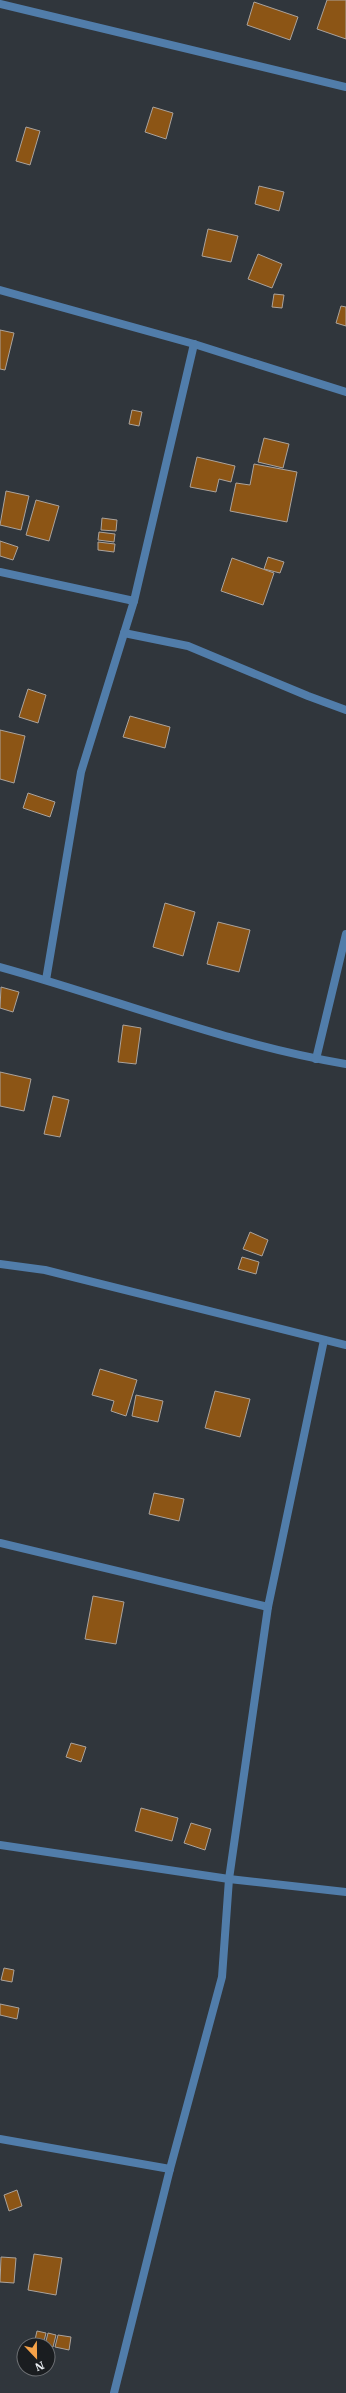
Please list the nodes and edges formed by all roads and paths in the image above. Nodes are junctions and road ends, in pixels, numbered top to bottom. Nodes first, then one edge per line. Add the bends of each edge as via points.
1 (0, 4) edge
2 (346, 87) edge
3 (0, 290) edge
4 (194, 344) junction
5 (346, 392) edge
6 (0, 572) edge
7 (134, 601) junction
8 (124, 633) junction
9 (346, 710) edge
10 (346, 934) edge
11 (0, 967) edge
12 (46, 980) junction
13 (316, 1059) junction
14 (346, 1064) edge
15 (0, 1264) edge
16 (324, 1340) junction
17 (346, 1345) edge
18 (0, 1543) edge
19 (268, 1607) junction
20 (0, 1845) edge
21 (229, 1879) junction
22 (346, 1892) edge
23 (0, 2139) edge
24 (170, 2169) junction
25 (114, 2393) edge

1 - 2 street
3 - 4 street
4 - 5 street
4 - 7 street
6 - 7 street
7 - 8 street
8 - 9 street via 188,646
8 - 12 street via 81,772
10 - 13 street
11 - 12 street
12 - 13 street via 211,1033
13 - 14 street
15 - 16 street via 45,1270
16 - 17 street
16 - 19 street
18 - 19 street
19 - 21 street
20 - 21 street
21 - 22 street
21 - 24 street via 222,1977
23 - 24 street
24 - 25 street

